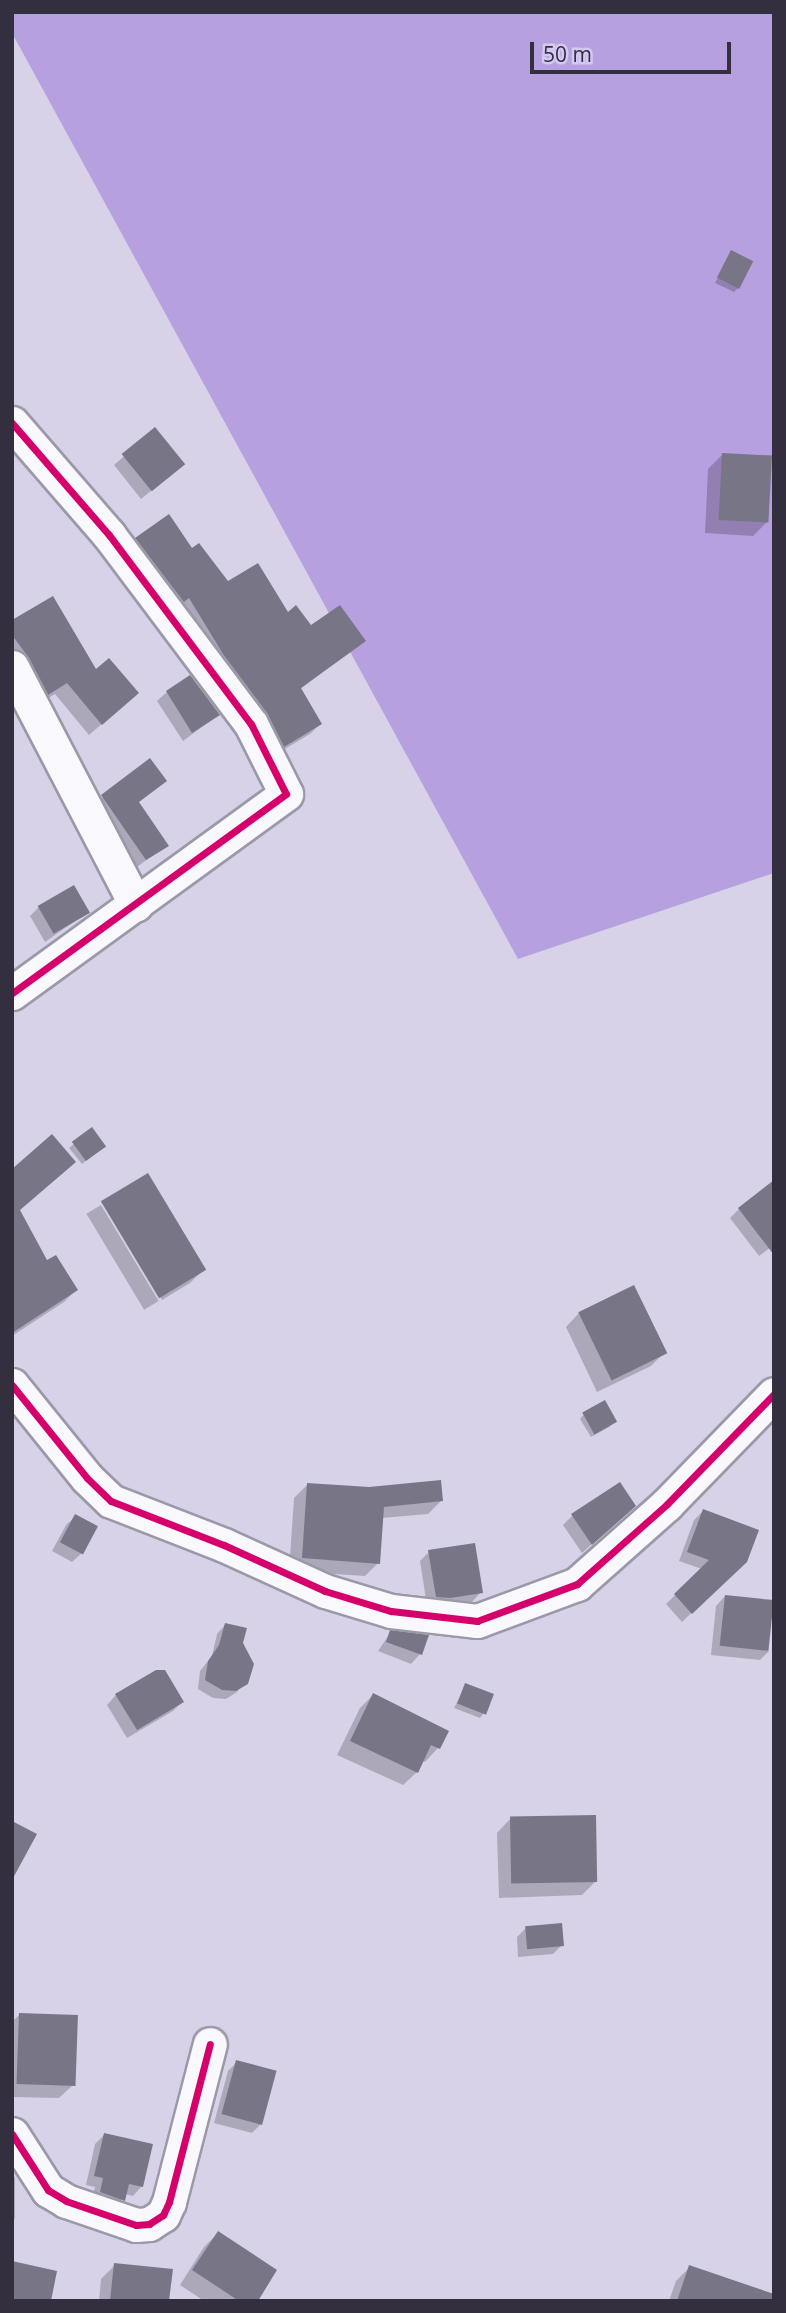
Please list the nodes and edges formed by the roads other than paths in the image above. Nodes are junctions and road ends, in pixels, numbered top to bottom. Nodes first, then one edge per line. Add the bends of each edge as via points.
1 (12, 422) edge
2 (12, 667) edge
3 (136, 905) junction
4 (12, 993) edge
5 (12, 1385) edge
6 (774, 1394) edge
7 (209, 2044) dead end
8 (12, 2134) edge

1 - 3 street via 109,536 251,724 286,794
2 - 3 street
3 - 4 street
5 - 6 street via 111,1501 325,1591 391,1611 477,1621 577,1584 667,1504
7 - 8 street via 169,2202 163,2216 149,2224 136,2225 65,2201 48,2190

